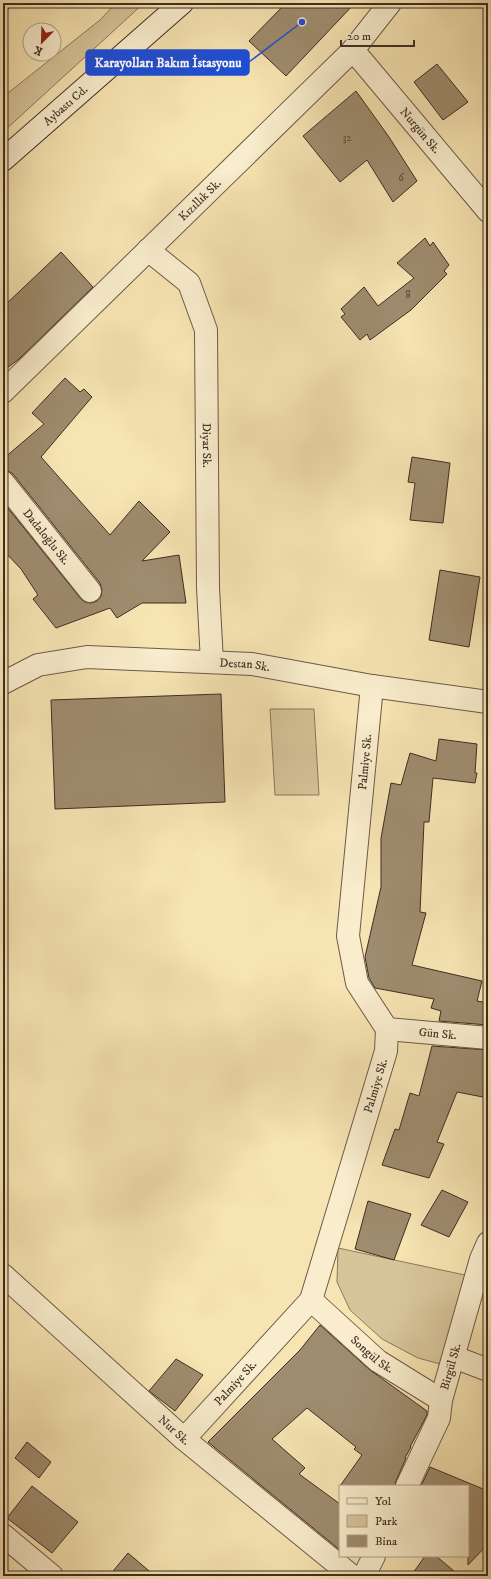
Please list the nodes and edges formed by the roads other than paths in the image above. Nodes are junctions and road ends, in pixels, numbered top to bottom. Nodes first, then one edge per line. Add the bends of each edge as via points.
1 (182, 3) edge
2 (390, 3) edge
3 (353, 50) junction
4 (3, 160) edge
5 (488, 210) edge
6 (148, 250) junction
7 (3, 392) edge
8 (3, 482) edge
9 (90, 591) dead end
10 (212, 662) junction
11 (3, 683) edge
12 (372, 686) junction
13 (488, 702) edge
14 (387, 1029) junction
15 (488, 1036) edge
16 (488, 1243) edge
17 (3, 1275) edge
18 (311, 1300) junction
19 (454, 1357) junction
20 (488, 1370) edge
21 (441, 1400) junction
22 (184, 1439) junction
23 (407, 1485) edge
24 (3, 1534) edge
25 (374, 1557) edge
26 (52, 1576) edge
27 (352, 1576) edge
28 (364, 1576) edge

1 - 4 street, Aybastı Cd.
2 - 3 street, Kızıllık Sk.
3 - 5 street, Nurgün Sk.
3 - 6 street, Kızıllık Sk.
6 - 7 street, Kızıllık Sk.
6 - 10 street, Diyar Sk. via 189,283 206,330 208,588
8 - 9 street, Dadaloğlu Sk.
10 - 11 street, Destan Sk. via 87,657 38,665
10 - 12 street, Destan Sk. via 252,664
12 - 13 street, Destan Sk.
12 - 14 street, Palmiye Sk. via 348,936 357,983
14 - 15 street, Gün Sk.
14 - 18 street, Palmiye Sk. via 386,1051
16 - 19 street, Birgül Sk. via 481,1259
17 - 22 street, Nur Sk.
18 - 21 street, Songül Sk. via 378,1361
18 - 22 street, Palmiye Sk.
19 - 20 street
19 - 21 street, Birgül Sk.
21 - 23 street, Birgül Sk. via 439,1418
22 - 27 street, Nur Sk.
24 - 26 street
25 - 28 street

